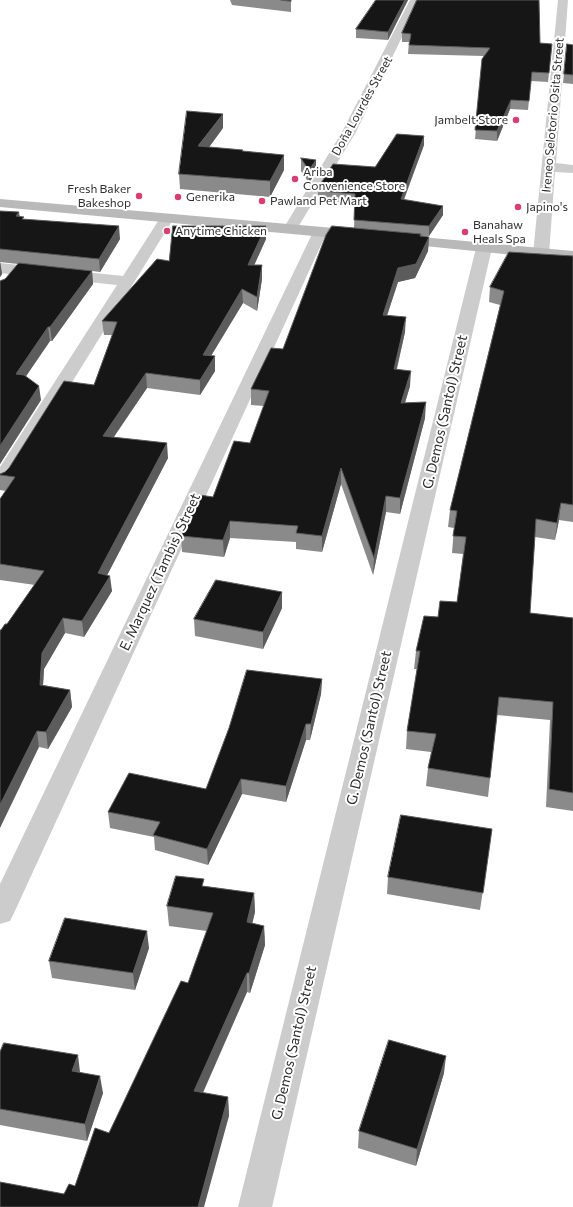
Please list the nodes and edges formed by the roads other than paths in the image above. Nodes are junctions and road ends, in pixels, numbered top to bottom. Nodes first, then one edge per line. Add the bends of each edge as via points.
1 (415, 0) edge
2 (563, 0) edge
3 (549, 167) junction
4 (573, 169) edge
5 (0, 203) edge
6 (167, 218) junction
7 (290, 229) junction
8 (320, 232) junction
9 (484, 248) junction
10 (541, 254) junction
11 (573, 256) edge
12 (0, 268) edge
13 (16, 270) junction
14 (128, 281) junction
15 (4, 284) edge
16 (0, 482) edge
17 (0, 913) edge
18 (255, 1207) edge

1 - 7 street, Doña Lourdes Street via 349,132
2 - 3 street, Ireneo Selotorio Osita Street
3 - 4 street
3 - 10 street, Ireneo Selotorio Osita Street
5 - 6 main road
6 - 7 main road
6 - 14 street
7 - 8 main road
8 - 9 main road
8 - 17 street, E. Marquez (Tambis) Street
9 - 10 main road
9 - 18 street, G. Demos (Santol) Street
10 - 11 main road
12 - 13 street
13 - 14 street
13 - 15 street
14 - 16 street

